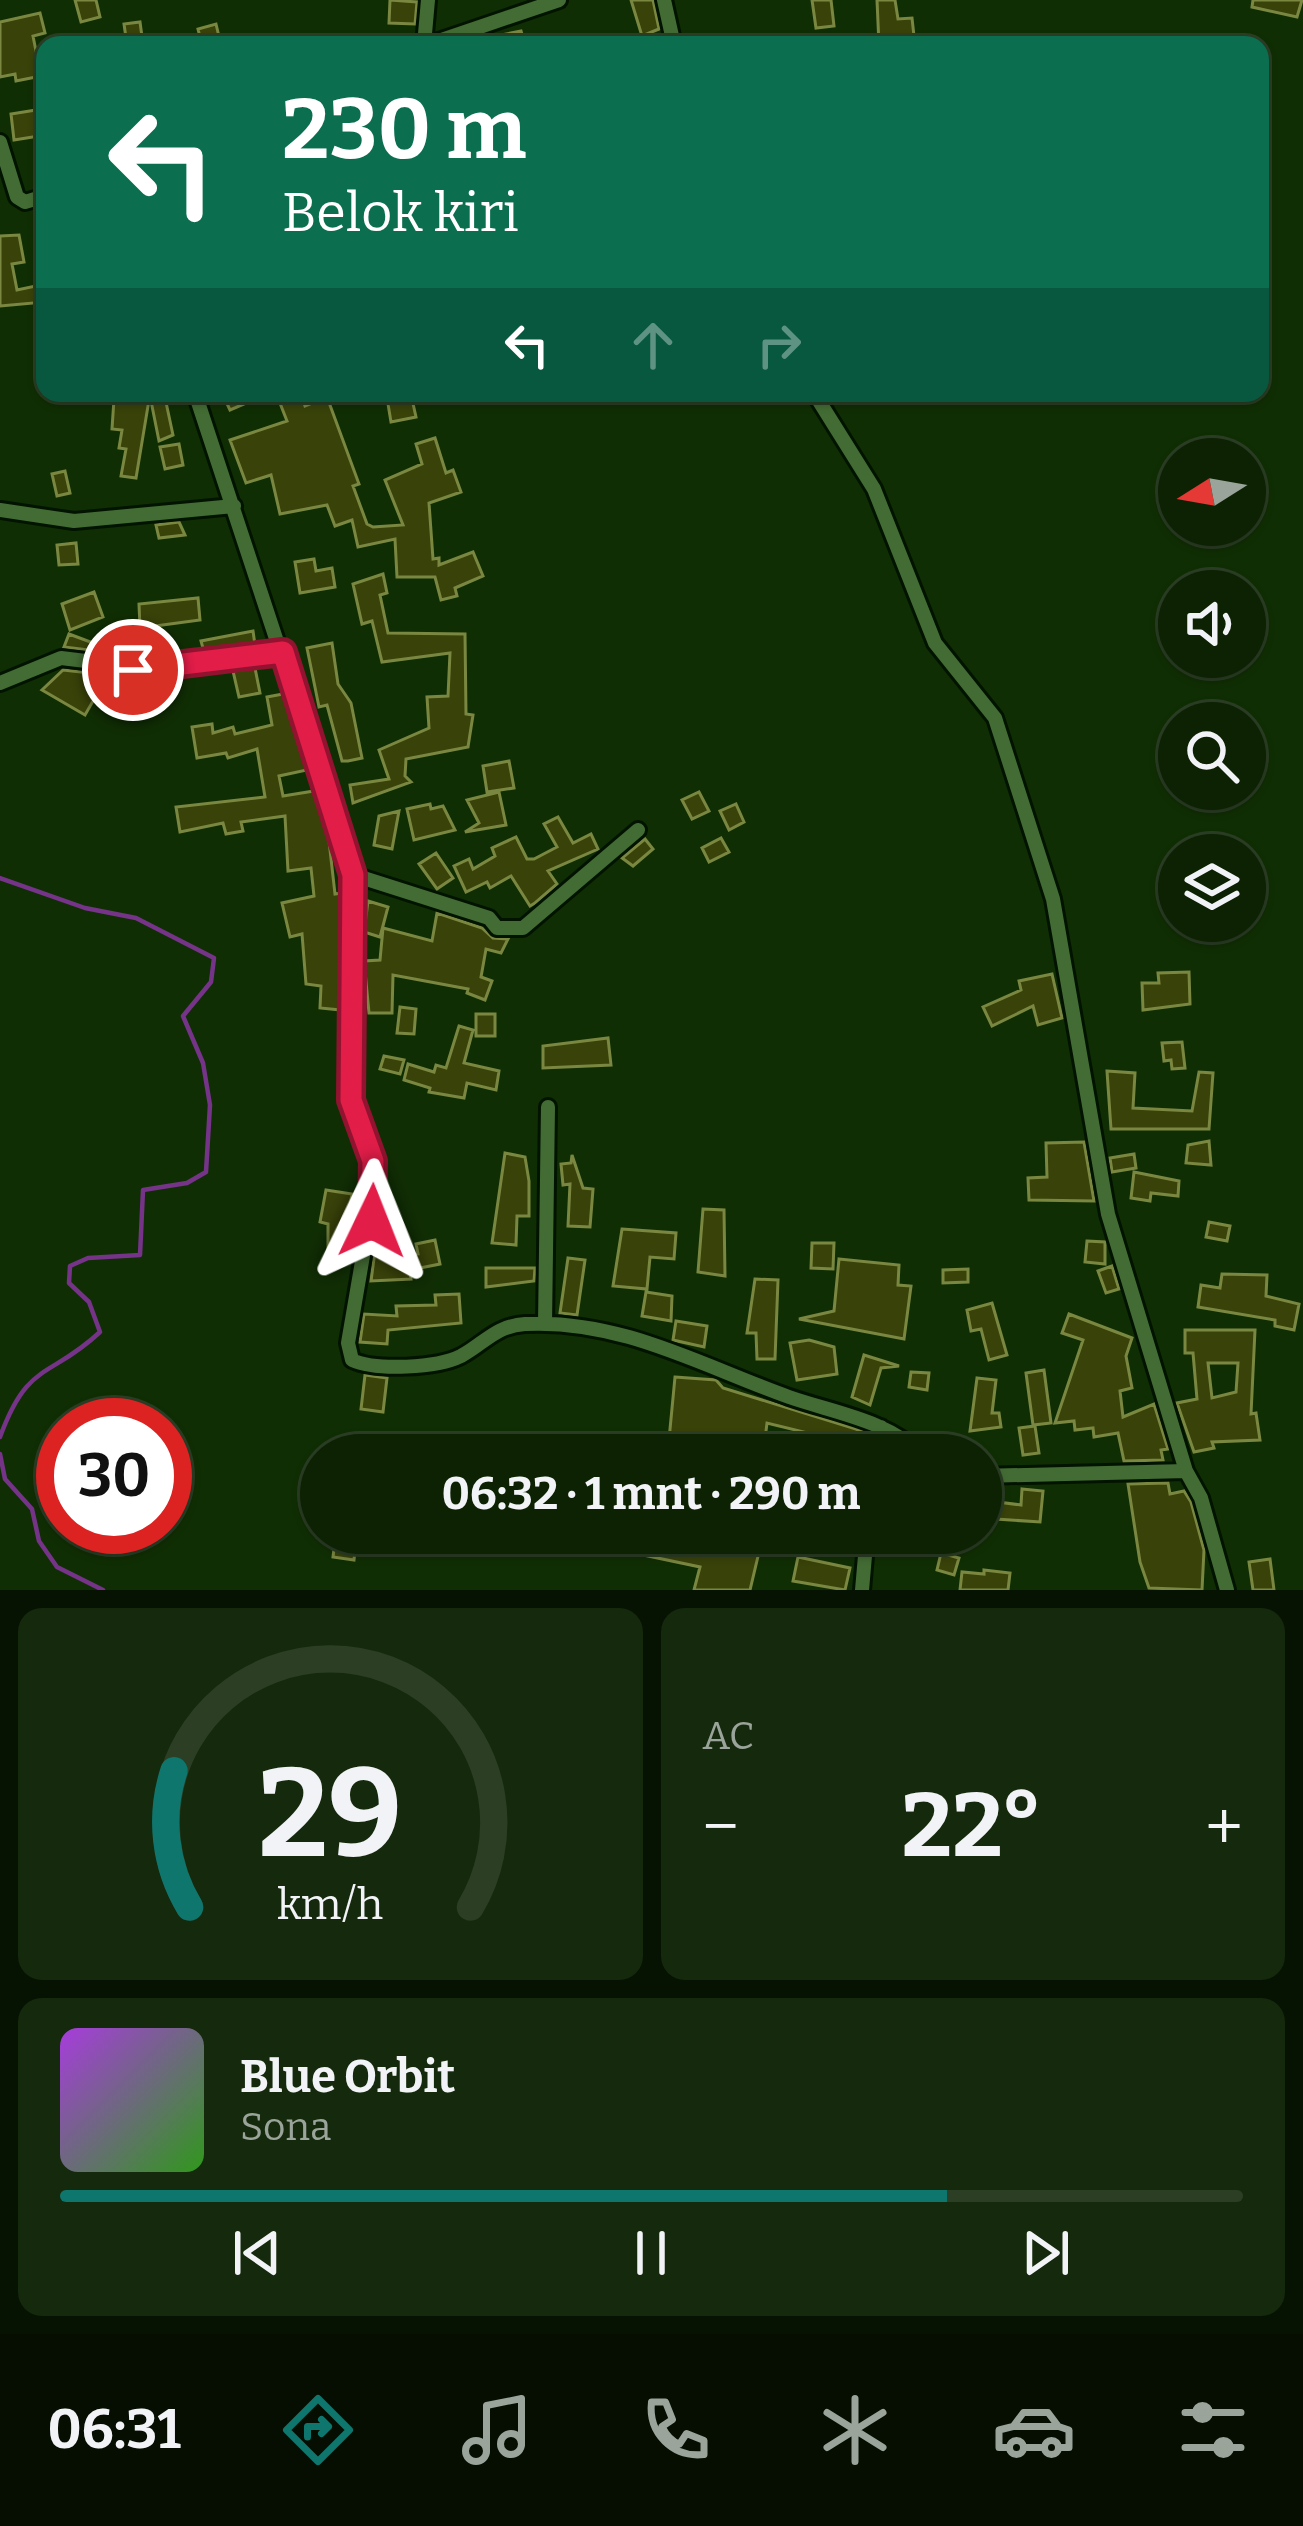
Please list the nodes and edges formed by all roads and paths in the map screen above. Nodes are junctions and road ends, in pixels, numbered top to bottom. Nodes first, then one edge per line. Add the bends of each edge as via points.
1 (428, 0) edge
2 (560, 0) edge
3 (664, 0) edge
4 (426, 36) edge
5 (452, 36) edge
6 (672, 36) edge
7 (0, 142) edge
8 (36, 199) edge
9 (198, 402) edge
10 (820, 402) edge
11 (234, 506) junction
12 (0, 510) edge
13 (283, 652) junction
14 (0, 683) edge
15 (638, 830) dead end
16 (353, 875) junction
17 (548, 1107) dead end
18 (545, 1324) junction
19 (881, 1427) junction
20 (880, 1434) edge
21 (891, 1434) edge
22 (1186, 1471) junction
23 (1002, 1475) edge
24 (865, 1554) edge
25 (862, 1590) edge
26 (1227, 1590) edge

1 - 4 street
2 - 5 street
3 - 6 street
7 - 8 street via 17,196
9 - 11 street
10 - 22 street via 874,489 935,643 995,718 1053,899 1108,1214
11 - 12 street via 74,521
11 - 13 street
13 - 14 street via 160,670 61,658
13 - 16 street
15 - 16 street via 523,928 497,928 489,918
16 - 18 street via 351,1100 376,1180 348,1352 363,1364 445,1361 493,1330
17 - 18 street
18 - 19 street via 643,1339
19 - 20 street
19 - 21 street
22 - 23 street
22 - 26 street
24 - 25 street

